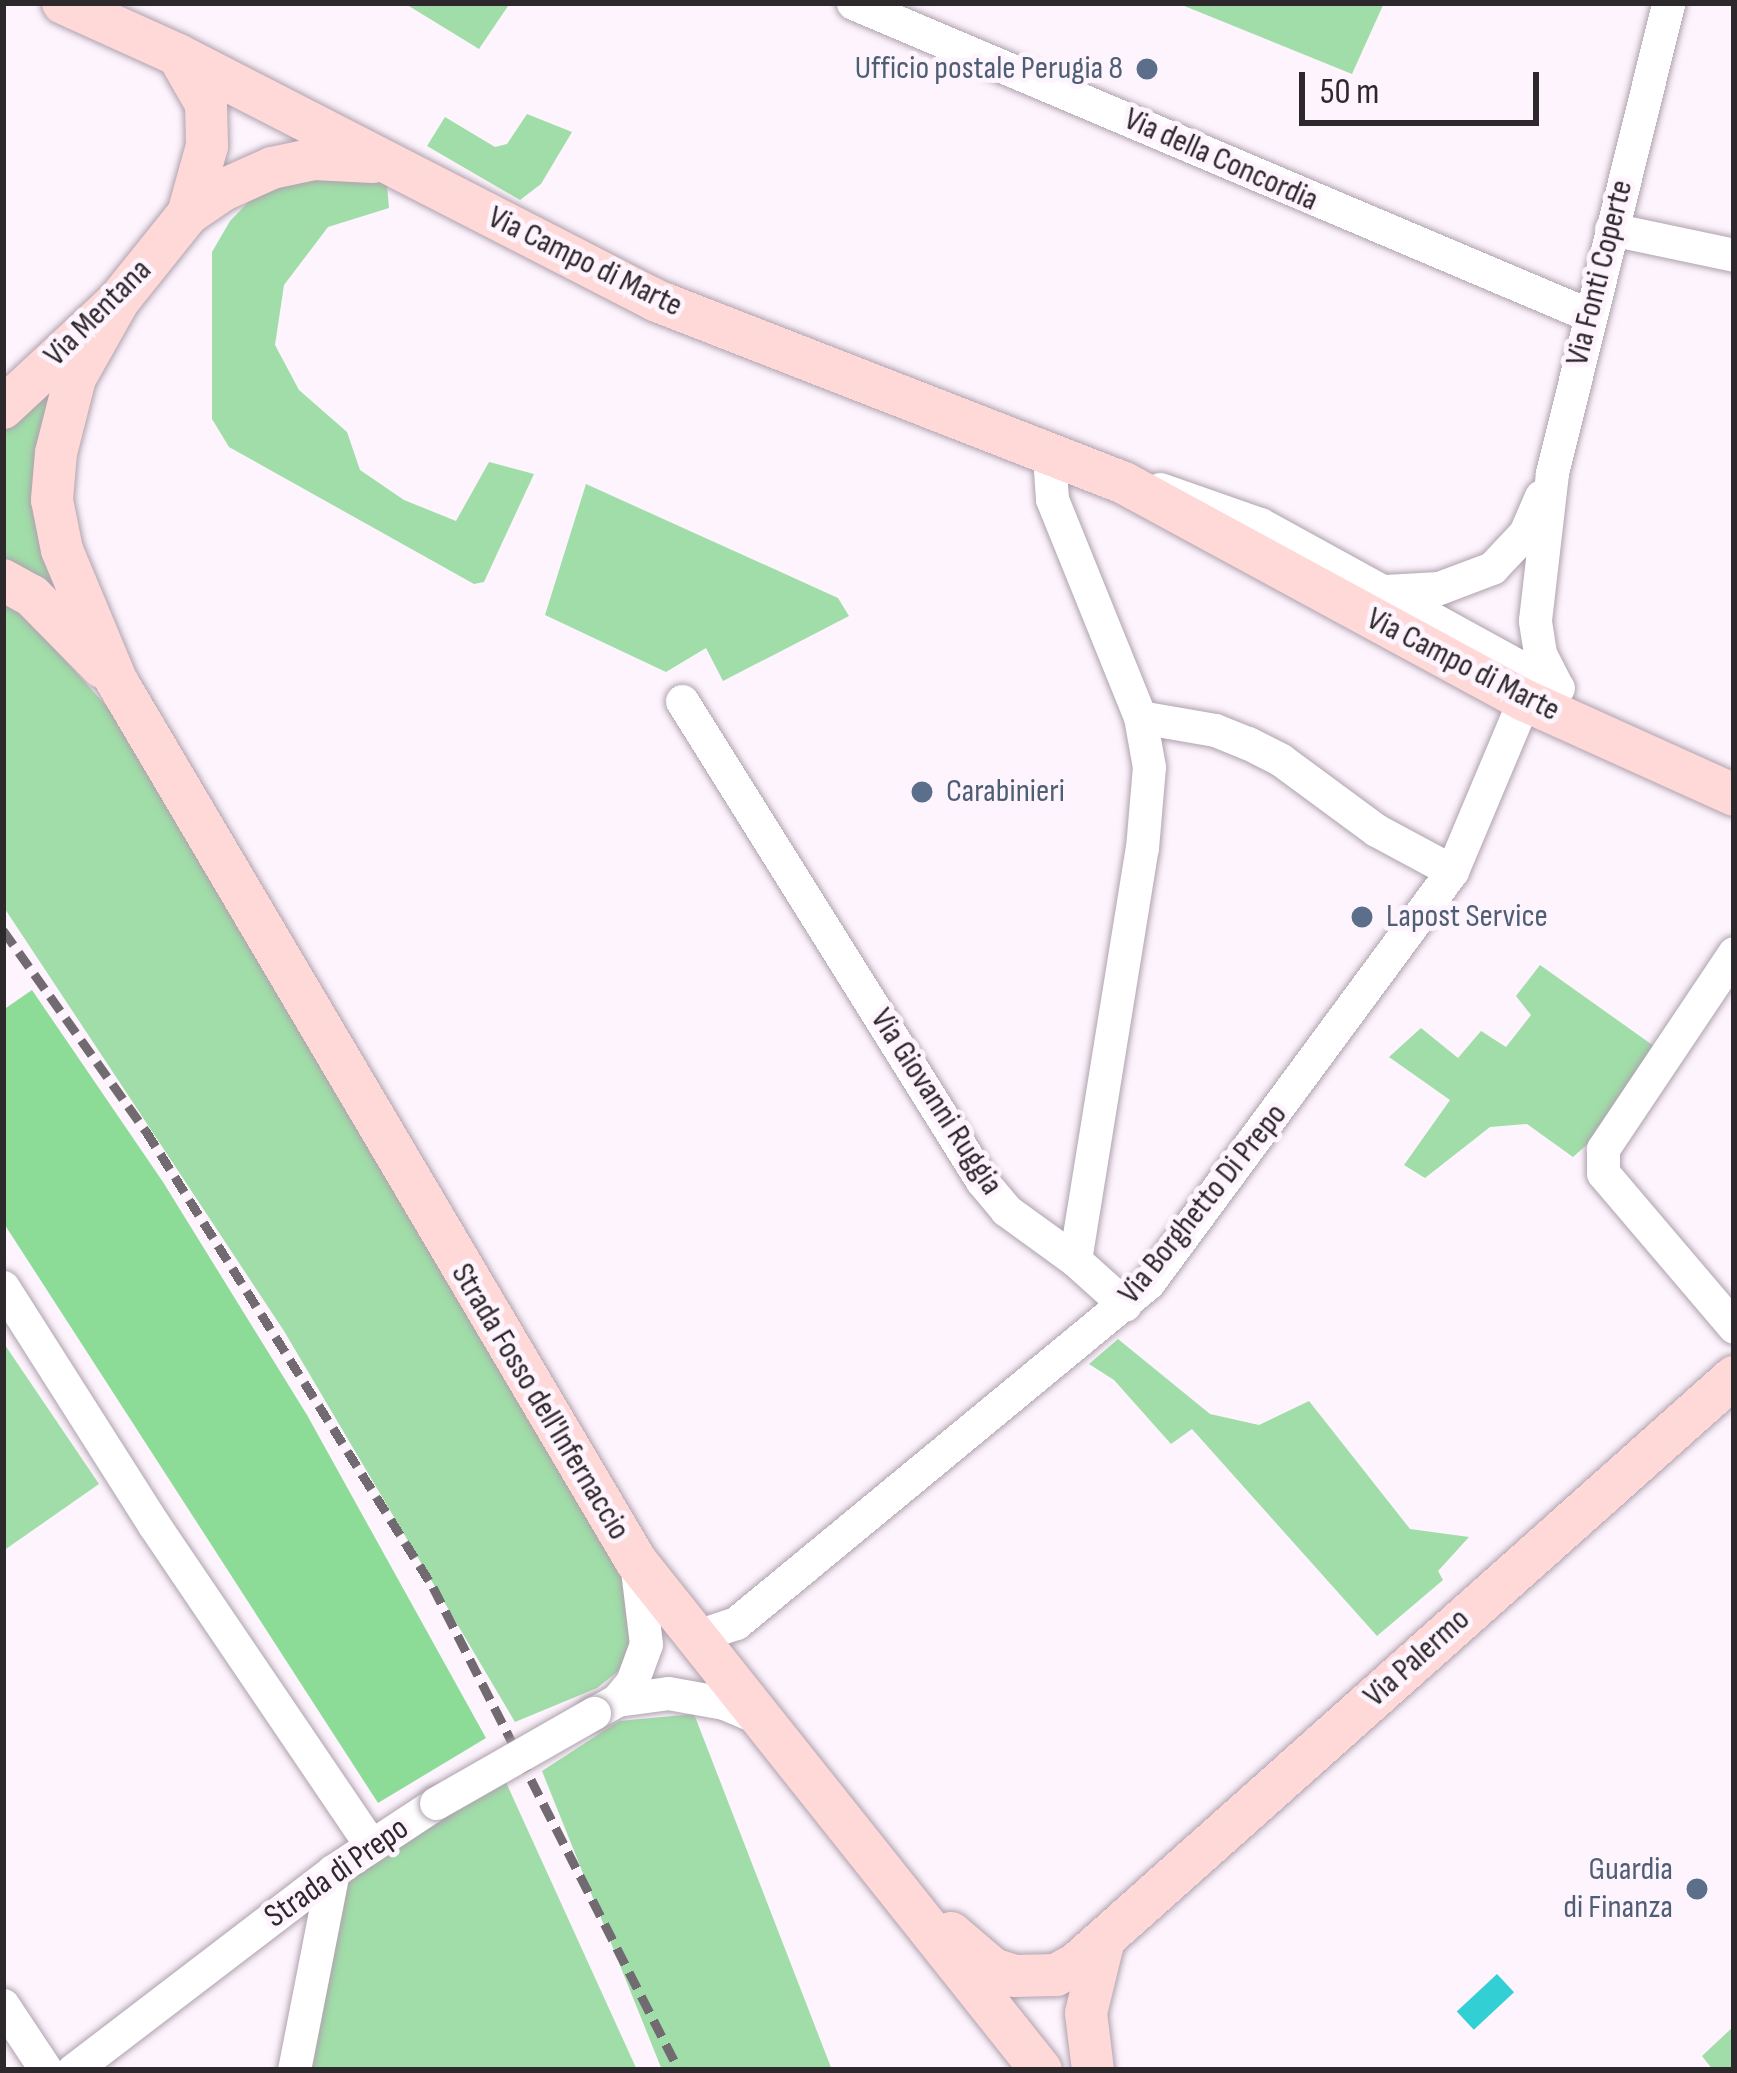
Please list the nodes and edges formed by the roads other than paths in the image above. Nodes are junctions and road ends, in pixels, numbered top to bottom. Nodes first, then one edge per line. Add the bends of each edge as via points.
1 (63, 3) edge
2 (853, 3) edge
3 (1667, 3) edge
4 (178, 55) junction
5 (386, 162) junction
6 (188, 214) junction
7 (1611, 229) junction
8 (1734, 255) edge
9 (119, 300) junction
10 (1589, 315) junction
11 (3, 408) edge
12 (1049, 456) junction
13 (1552, 472) junction
14 (1124, 483) junction
15 (3, 580) edge
16 (1383, 591) junction
17 (116, 680) junction
18 (1540, 693) junction
19 (682, 700) dead end
20 (1140, 717) junction
21 (1734, 795) edge
22 (1452, 871) junction
23 (1734, 953) edge
24 (1075, 1260) junction
25 (3, 1287) edge
26 (1125, 1305) junction
27 (1734, 1327) edge
28 (1734, 1377) edge
29 (636, 1561) junction
30 (694, 1637) junction
31 (605, 1706) junction
32 (755, 1717) junction
33 (371, 1846) junction
34 (333, 1871) junction
35 (909, 1910) junction
36 (1103, 1944) junction
37 (3, 2006) edge
38 (46, 2070) edge
39 (73, 2070) edge
40 (293, 2070) edge
41 (1041, 2070) edge
42 (1093, 2070) edge

1 - 4 main road, Via Campo di Marte
2 - 10 street, Via della Concordia
3 - 7 street, Via Fonti Coperte
4 - 5 main road, Via Campo di Marte
4 - 6 main road, Via Mentana via 206,104 208,146
5 - 6 main road, Via Mentana via 314,159 272,169
5 - 12 main road, Via Campo di Marte via 657,301
6 - 9 main road, Via Mentana
7 - 8 street
7 - 10 street, Via Fonti Coperte
9 - 11 main road, Via Mentana
9 - 17 main road via 75,378 52,500 62,550
10 - 13 street, Via Fonti Coperte
12 - 14 main road, Via Campo di Marte
12 - 20 street via 1052,499
13 - 16 street, Via Fonti Coperte via 1525,533 1492,568 1439,588
13 - 18 street, Via Fonti Coperte via 1535,620
14 - 16 street, Via Campo di Marte via 1178,492 1260,524
14 - 18 main road, Via Campo di Marte
15 - 17 main road via 32,596
16 - 18 street, Via Campo di Marte
17 - 29 main road, Strada Fosso dell'Infernaccio
18 - 21 main road, Via Campo di Marte via 1588,727
18 - 22 street, Via Borghetto Di Prepo
19 - 24 street, Via Giovanni Ruggia via 982,1180 1006,1210
20 - 22 street via 1248,742
20 - 24 street via 1148,804
22 - 26 street, Via Borghetto Di Prepo
23 - 27 street via 1603,1149 1603,1173
24 - 26 street, Via Giovanni Ruggia
25 - 33 street
26 - 30 street, Via Borghetto Di Prepo via 736,1623
28 - 36 main road, Via Palermo
29 - 30 main road, Strada Fosso dell'Infernaccio
29 - 31 street via 646,1644 632,1682
30 - 32 main road, Strada Fosso dell'Infernaccio
31 - 32 street, Strada di Prepo via 668,1693
31 - 33 street, Strada di Prepo, bridge
32 - 35 main road, Strada Fosso dell'Infernaccio
33 - 34 street, Strada di Prepo
34 - 39 street, Strada di Prepo
34 - 40 street
35 - 36 main road, Via Palermo via 958,1937 993,1970 1014,1976 1056,1975
35 - 41 main road, Strada Fosso dell'Infernaccio
36 - 42 main road via 1086,2013
37 - 38 street

